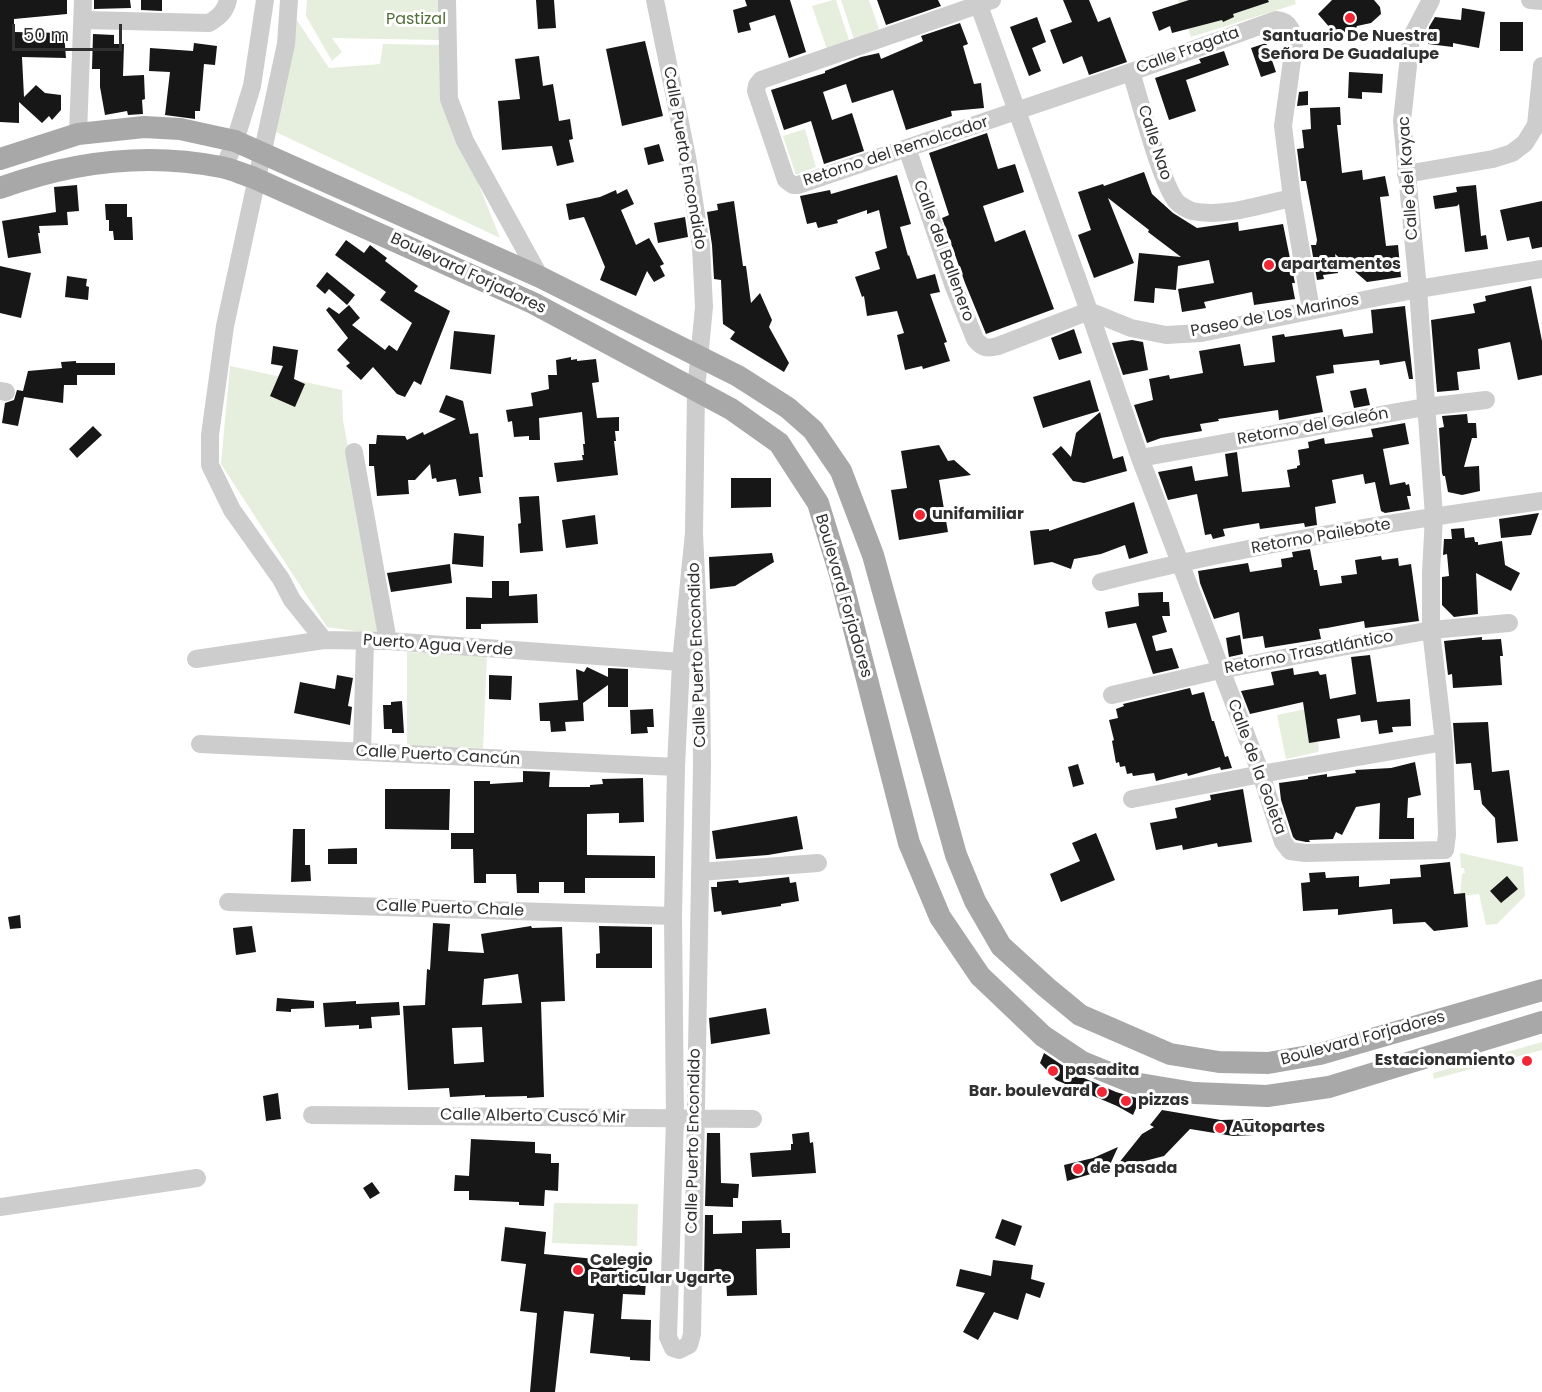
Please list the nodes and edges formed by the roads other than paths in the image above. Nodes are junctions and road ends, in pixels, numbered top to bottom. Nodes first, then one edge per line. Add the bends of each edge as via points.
1 (83, 0) edge
2 (228, 0) edge
3 (265, 0) edge
4 (290, 0) edge
5 (447, 0) edge
6 (655, 0) edge
7 (1431, 0) edge
8 (1530, 0) edge
9 (1542, 1) edge
10 (982, 2) edge
11 (83, 20) junction
12 (1542, 66) edge
13 (1131, 72) junction
14 (1018, 111) junction
15 (78, 134) junction
16 (235, 141) junction
17 (907, 148) junction
18 (262, 153) junction
19 (0, 159) edge
20 (224, 168) junction
21 (1406, 174) junction
22 (258, 179) junction
23 (0, 188) edge
24 (1292, 198) junction
25 (1542, 269) edge
26 (540, 277) junction
27 (1418, 289) junction
28 (1311, 310) junction
29 (1089, 311) junction
30 (699, 357) junction
31 (696, 390) junction
32 (1486, 400) dead end
33 (1425, 407) junction
34 (354, 452) dead end
35 (1140, 458) junction
36 (1542, 501) edge
37 (1434, 516) junction
38 (694, 534) junction
39 (1181, 562) junction
40 (1101, 582) dead end
41 (1509, 623) dead end
42 (1431, 630) junction
43 (324, 640) junction
44 (365, 640) junction
45 (388, 641) junction
46 (196, 659) dead end
47 (681, 662) junction
48 (1220, 670) junction
49 (1112, 695) dead end
50 (1444, 742) junction
51 (201, 744) dead end
52 (362, 752) junction
53 (702, 753) junction
54 (677, 760) junction
55 (1261, 774) junction
56 (1132, 799) dead end
57 (818, 862) dead end
58 (700, 872) junction
59 (228, 902) dead end
60 (673, 916) junction
61 (1542, 990) edge
62 (1542, 1022) edge
63 (312, 1115) dead end
64 (675, 1119) junction
65 (695, 1119) junction
66 (753, 1119) dead end
67 (197, 1178) dead end
68 (0, 1207) edge
69 (670, 1264) junction
70 (692, 1265) junction

1 - 11 street
2 - 11 street via 219,18 209,23
3 - 16 street via 252,86
4 - 18 street via 286,44
5 - 26 street via 449,99 465,141
6 - 30 street, Calle Puerto Encondido via 701,246 704,307
7 - 21 street, Calle del Kayac via 1411,38 1402,121
8 - 9 street
10 - 14 street
10 - 17 street, Retorno del Remolcador via 761,80 757,85 786,180 793,185
11 - 15 street
12 - 21 street via 1536,125 1525,143 1512,153 1493,159
13 - 14 street, Calle Fragata
13 - 24 street, Calle Nao via 1166,183 1176,201 1191,211 1210,212
13 - 24 street, Calle Fragata via 1283,20 1293,33 1294,46 1283,126
14 - 17 street, Retorno del Remolcador
14 - 29 street
15 - 16 main road, Boulevard Forjadores via 180,129
15 - 19 main road, Boulevard Forjadores
16 - 18 main road, Boulevard Forjadores
16 - 20 street
17 - 29 street, Calle del Ballenero via 954,287 981,346 998,346
18 - 22 street
18 - 26 main road, Boulevard Forjadores
20 - 22 main road, Boulevard Forjadores
20 - 23 main road, Boulevard Forjadores via 146,160 82,164 37,174
21 - 27 street, Calle del Kayac
22 - 31 main road, Boulevard Forjadores via 533,303
22 - 43 street via 225,326 210,435 210,465 232,510 292,600
24 - 28 street, Calle Fragata
25 - 27 street, Paseo de Los Marinos
26 - 30 main road, Boulevard Forjadores
27 - 28 street, Paseo de Los Marinos
27 - 33 street, Calle de la Goleta
28 - 29 street, Paseo de Los Marinos via 1201,333 1166,335 1131,328
29 - 35 street, Calle de la Goleta
30 - 31 street, Calle Puerto Encondido
30 - 61 main road, Boulevard Forjadores via 788,408 813,430 841,471 873,555 956,855 975,901 1001,946 1080,1015 1170,1054 1219,1062 1268,1063 1320,1054
31 - 38 street, Calle Puerto Encondido
31 - 62 main road, Boulevard Forjadores via 732,409 779,443 818,503 909,843 940,917 980,976 1043,1036 1082,1062 1134,1083 1194,1093 1267,1096 1329,1087
32 - 33 street, Retorno del Galeón
33 - 35 street, Retorno del Galeón
33 - 37 street, Calle de la Goleta
34 - 45 street
35 - 39 street, Calle de la Goleta
36 - 37 street, Retorno Pailebote
37 - 39 street, Retorno Pailebote
37 - 42 street, Calle de la Goleta
38 - 47 street, Calle Puerto Encondido
38 - 53 street, Calle Puerto Encondido
39 - 40 street, Retorno Pailebote
39 - 48 street, Calle de la Goleta
41 - 42 street, Retorno Trasatlántico
42 - 48 street, Retorno Trasatlántico
42 - 50 street, Calle de la Goleta
43 - 44 street, Puerto Agua Verde
43 - 46 street, Puerto Agua Verde
44 - 45 street, Puerto Agua Verde
44 - 52 street
45 - 47 street, Puerto Agua Verde
47 - 54 street, Calle Puerto Encondido
48 - 49 street, Retorno Trasatlántico
48 - 55 street, Calle de la Goleta
50 - 55 street
50 - 55 street, Calle de la Goleta via 1445,850 1290,851 1283,842
51 - 52 street, Calle Puerto Cancún
52 - 54 street, Calle Puerto Cancún
53 - 54 street, Calle Puerto Cancún
53 - 58 street, Calle Puerto Encondido
54 - 60 street, Calle Puerto Encondido
55 - 56 street
57 - 58 street
58 - 65 street, Calle Puerto Encondido
59 - 60 street, Calle Puerto Chale
60 - 64 street, Calle Puerto Encondido
63 - 64 street, Calle Alberto Cuscó Mir
64 - 65 street, Calle Alberto Cuscó Mir
64 - 69 street, Calle Puerto Encondido
65 - 66 street, Calle Alberto Cuscó Mir
65 - 70 street, Calle Puerto Encondido
67 - 68 street
69 - 70 street
69 - 70 street, Calle Puerto Encondido via 668,1337 673,1348 679,1350 689,1345 692,1334

